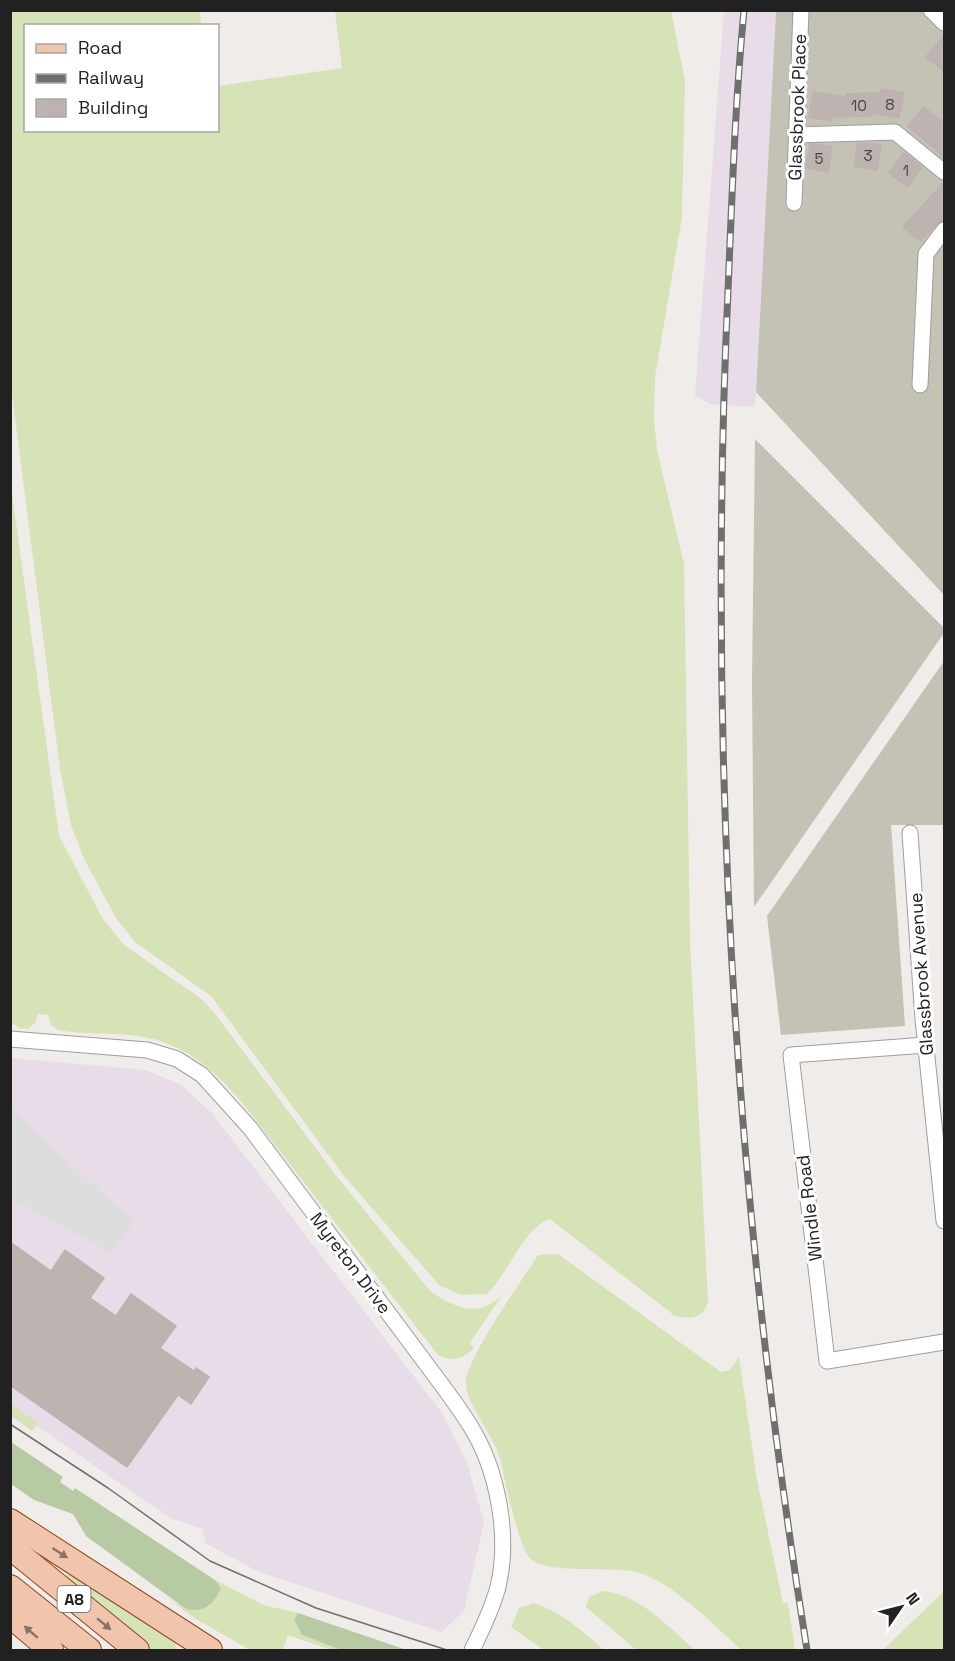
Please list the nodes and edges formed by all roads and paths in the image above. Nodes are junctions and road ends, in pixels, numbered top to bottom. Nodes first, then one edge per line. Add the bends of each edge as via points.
1 (801, 10) edge
2 (931, 10) edge
3 (945, 23) edge
4 (796, 135) junction
5 (945, 172) edge
6 (794, 203) dead end
7 (945, 230) edge
8 (920, 385) dead end
9 (910, 833) dead end
10 (10, 1039) edge
11 (926, 1045) junction
12 (945, 1221) edge
13 (945, 1342) edge
14 (10, 1521) edge
15 (10, 1547) edge
16 (10, 1587) edge
17 (10, 1615) edge
18 (51, 1650) edge
19 (89, 1650) edge
20 (137, 1650) edge
21 (210, 1650) edge
22 (472, 1650) edge

1 - 4 street, Glassbrook Place
2 - 3 street
4 - 5 street via 895,132
4 - 6 street, Glassbrook Place
7 - 8 street via 926,254
9 - 11 street, Glassbrook Avenue
10 - 22 street, Myreton Drive via 147,1050 177,1059 202,1075 227,1100 472,1428 495,1489 502,1524 501,1571 487,1620
11 - 12 street, Glassbrook Avenue
11 - 13 street, Windle Road via 791,1055 827,1361
14 -> 21 main road
15 -> 20 main road, A8
16 - 19 main road, A8
18 -> 17 main road

